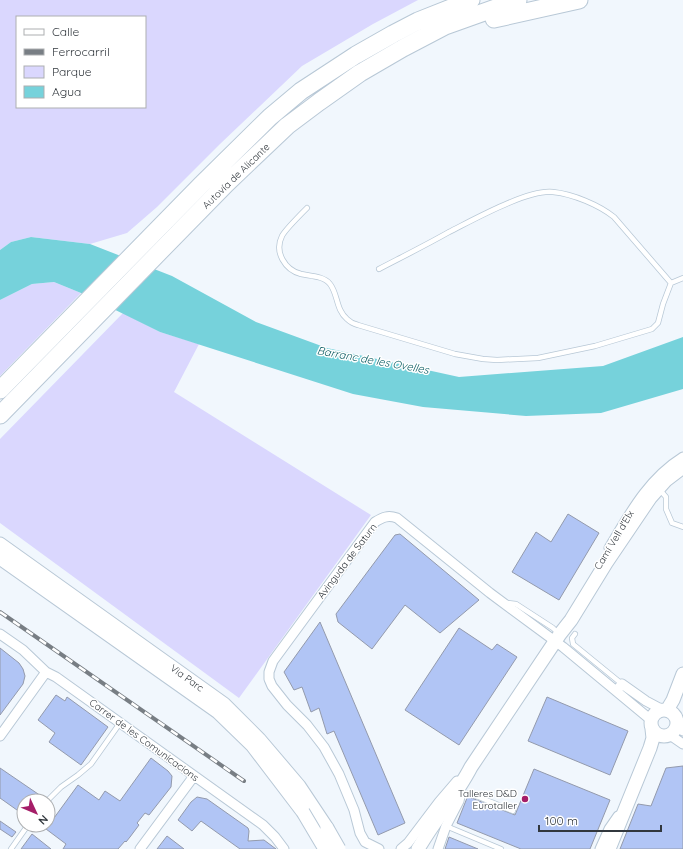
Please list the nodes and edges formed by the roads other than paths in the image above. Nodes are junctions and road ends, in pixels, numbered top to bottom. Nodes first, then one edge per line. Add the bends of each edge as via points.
1 (442, 0) edge
2 (471, 0) edge
3 (518, 0) edge
4 (579, 0) edge
5 (445, 26) junction
6 (301, 91) junction
7 (306, 208) dead end
8 (379, 269) dead end
9 (683, 278) edge
10 (671, 283) junction
11 (0, 390) edge
12 (0, 415) edge
13 (683, 457) edge
14 (683, 467) edge
15 (658, 488) junction
16 (683, 527) edge
17 (0, 544) edge
18 (0, 558) edge
19 (0, 634) edge
20 (575, 634) dead end
21 (558, 638) junction
22 (46, 672) junction
23 (683, 674) edge
24 (619, 687) junction
25 (672, 717) edge
26 (120, 723) junction
27 (651, 725) junction
28 (2, 729) edge
29 (683, 744) edge
30 (471, 768) junction
31 (194, 776) junction
32 (55, 793) edge
33 (458, 794) junction
34 (626, 806) junction
35 (513, 811) dead end
36 (446, 826) junction
37 (22, 833) edge
38 (11, 849) edge
39 (140, 849) edge
40 (284, 849) edge
41 (325, 849) edge
42 (339, 849) edge
43 (379, 849) edge
44 (402, 849) edge
45 (418, 849) edge
46 (438, 849) edge
47 (501, 849) edge
48 (600, 849) edge
49 (609, 849) edge

1 - 6 highway via 423,8 354,48 320,70
2 - 6 highway, Autovía de Alicante via 393,34
3 - 5 highway, Autovía de Alicante
4 - 5 highway via 464,28
5 - 12 highway, Autovía de Alicante via 360,73 292,122 226,184
6 - 11 highway, Autovía de Alicante via 270,117
7 - 10 lane via 282,236 281,258 289,269 299,274 321,278 329,283 346,319 358,326 483,360 538,358 644,332 658,323
8 - 10 lane via 511,203 536,194 552,192 576,198 605,210
9 - 10 lane
13 - 21 street, Camí Vell d'Elx via 666,469 640,498 587,584
14 - 15 main road, Camí Vell d'Elx
15 - 16 lane via 666,497 666,509 672,522
15 - 21 main road, Camí Vell d'Elx
17 - 42 main road, Via Parc, bridge via 224,704 259,739 299,786
18 - 41 main road, Via Parc, bridge via 218,712 252,745 303,812
19 - 22 street, Carrer de les Comunicacions via 23,650
20 - 24 lane, Avinguda de Saturn via 572,638 573,644
21 - 24 street, Avinguda de Saturn
21 - 30 main road, Camí Vell d'Elx
21 - 43 street, Avinguda de Saturn via 502,602 397,518 389,515 375,522 273,661 269,679 272,686 308,725 324,747 342,781 360,833 365,842
22 - 26 street, Carrer de les Comunicacions
22 - 28 street
23 - 25 main road
24 - 25 street, Avinguda de Saturn
24 - 27 street, Avinguda de Saturn
25 - 27 main road via 654,713
25 - 27 main road via 667,736 660,736
25 - 29 street, Avinguda de Saturn
26 - 31 street, Carrer de les Comunicacions
26 - 32 lane via 91,764
27 - 34 main road via 653,738 650,748
30 - 33 main road, Camí Vell d'Elx
30 - 44 street, Camí Vell d'Elx via 439,802
31 - 39 street
31 - 40 street, Carrer de les Comunicacions via 263,825
33 - 35 lane via 469,793
33 - 36 street via 459,802
33 - 45 main road, Camí Vell d'Elx
34 - 48 street via 615,820
34 - 49 main road
36 - 46 street
36 - 47 lane
37 - 38 lane

